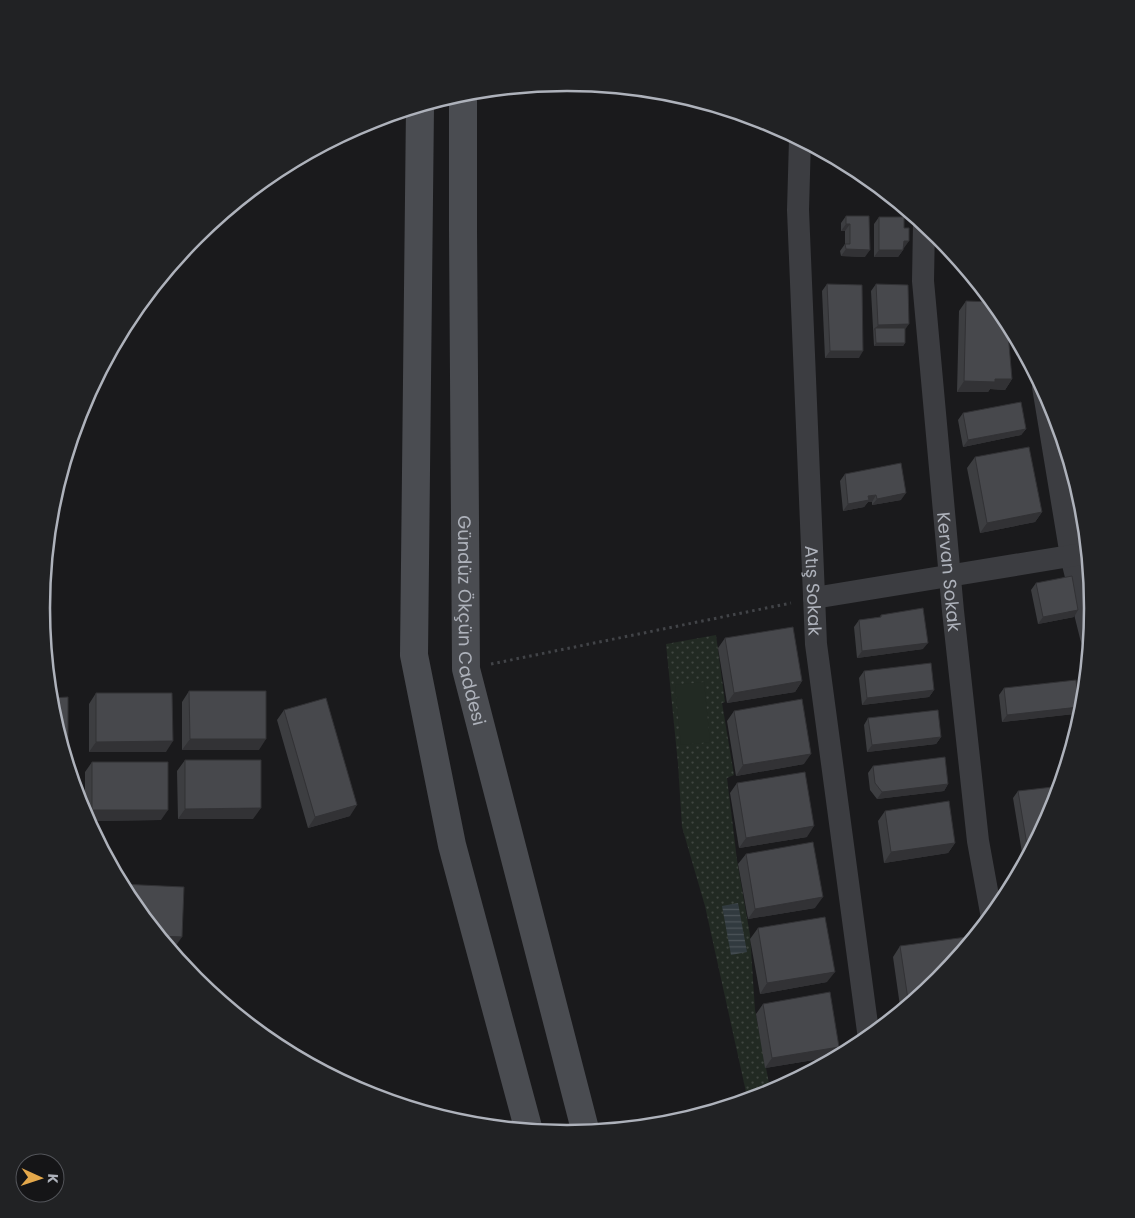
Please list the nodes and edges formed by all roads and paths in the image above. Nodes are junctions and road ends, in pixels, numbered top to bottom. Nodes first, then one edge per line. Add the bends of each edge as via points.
1 (463, 102) edge
2 (420, 113) edge
3 (800, 147) edge
4 (924, 234) edge
5 (1052, 426) edge
6 (1080, 554) edge
7 (950, 576) junction
8 (1084, 587) edge
9 (814, 598) junction
10 (466, 669) junction
11 (990, 908) edge
12 (868, 1030) edge
13 (526, 1124) edge
14 (584, 1126) edge

1 - 10 street, Gündüz Ökçün Caddesi
2 - 13 street via 414,655 452,845
3 - 9 street, Atış Sokak via 798,210
4 - 7 street, Kervan Sokak via 923,280
5 - 6 street
6 - 7 street
6 - 8 street
7 - 9 street
7 - 11 street, Kervan Sokak via 978,841
9 - 10 path
9 - 12 street, Atış Sokak via 816,644
10 - 14 street, Gündüz Ökçün Caddesi

